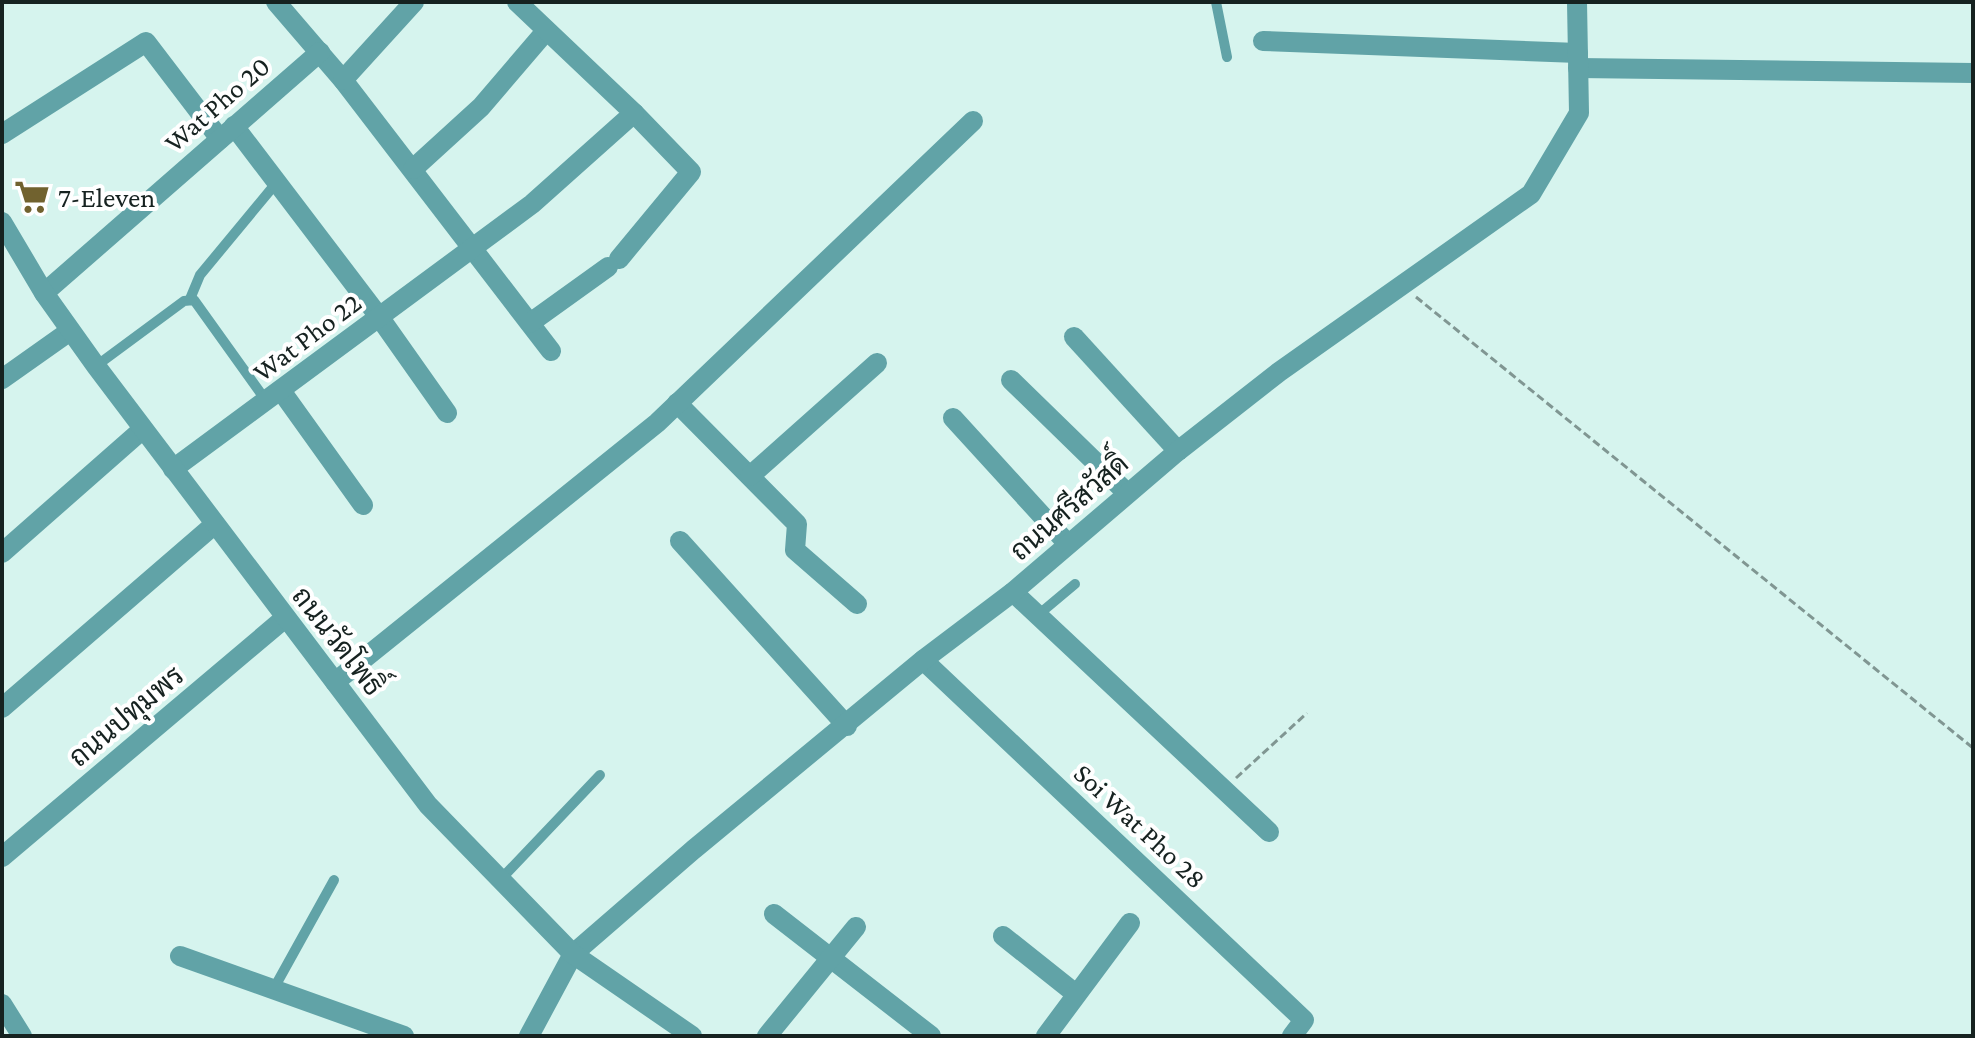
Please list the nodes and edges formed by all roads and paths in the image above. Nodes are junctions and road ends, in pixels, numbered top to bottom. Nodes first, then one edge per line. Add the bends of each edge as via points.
1 (276, 2) edge
2 (414, 2) edge
3 (517, 2) edge
4 (1216, 2) edge
5 (1577, 2) edge
6 (546, 31) junction
7 (1263, 41) dead end
8 (320, 52) junction
9 (1227, 57) dead end
10 (1578, 60) junction
11 (1973, 73) edge
12 (343, 80) junction
13 (634, 113) junction
14 (973, 121) dead end
15 (227, 132) junction
16 (2, 134) edge
17 (413, 169) junction
18 (277, 182) junction
19 (2, 222) edge
20 (474, 247) junction
21 (1402, 285) junction
22 (44, 293) junction
23 (190, 299) junction
24 (380, 318) junction
25 (530, 323) junction
26 (70, 331) junction
27 (1074, 337) dead end
28 (551, 351) dead end
29 (877, 363) dead end
30 (96, 366) junction
31 (2, 379) edge
32 (1011, 380) dead end
33 (274, 397) junction
34 (677, 403) junction
35 (447, 413) dead end
36 (953, 418) dead end
37 (143, 429) junction
38 (1178, 451) junction
39 (173, 469) junction
40 (750, 476) junction
41 (1127, 493) junction
42 (363, 505) dead end
43 (215, 524) junction
44 (680, 541) dead end
45 (1067, 543) junction
46 (2, 553) edge
47 (1075, 584) dead end
48 (1013, 592) junction
49 (857, 604) dead end
50 (1038, 615) junction
51 (285, 618) junction
52 (923, 660) junction
53 (335, 682) junction
54 (2, 708) edge
55 (1307, 713) dead end
56 (847, 726) junction
57 (1973, 748) edge
58 (600, 775) dead end
59 (1224, 790) junction
60 (1269, 832) dead end
61 (2, 857) edge
62 (501, 879) junction
63 (334, 880) dead end
64 (774, 914) dead end
65 (1130, 923) dead end
66 (856, 927) dead end
67 (1003, 936) dead end
68 (573, 954) junction
69 (180, 956) dead end
70 (829, 957) junction
71 (273, 990) junction
72 (1076, 994) junction
73 (2, 1004) edge
74 (22, 1036) edge
75 (404, 1036) edge
76 (529, 1036) edge
77 (692, 1036) edge
78 (767, 1036) edge
79 (931, 1036) edge
80 (1046, 1036) edge
81 (1292, 1036) edge

1 - 8 street
2 - 12 street
3 - 6 street
4 - 9 lane
5 - 10 street, ถนนศรีสวัสดิ์
6 - 13 street
6 - 17 street via 481,107
7 - 10 street
8 - 12 street
8 - 15 street, Wat Pho 20
10 - 11 street
10 - 21 street, ถนนศรีสวัสดิ์ via 1579,113 1531,194
12 - 17 street
13 - 20 street, Wat Pho 22 via 532,204
13 - 25 street via 691,172 614,263
14 - 34 street
15 - 16 street via 146,42
15 - 18 street
15 - 22 street, Wat Pho 20
17 - 20 street
18 - 23 lane via 200,275
18 - 24 street
19 - 22 street, ถนนวัดโพธิ์
20 - 24 street, Wat Pho 22
20 - 25 street
21 - 38 street, ถนนศรีสวัสดิ์
21 - 57 path
22 - 26 street, ถนนวัดโพธิ์
23 - 30 lane
23 - 33 lane
24 - 33 street, Wat Pho 22
24 - 35 street
25 - 28 street
26 - 30 street, ถนนวัดโพธิ์
26 - 31 street
27 - 38 street
29 - 40 street
30 - 37 street, ถนนวัดโพธิ์
32 - 41 street
33 - 39 street, Wat Pho 22
33 - 42 street
34 - 40 street
34 - 53 street
36 - 45 street
37 - 39 street, ถนนวัดโพธิ์
37 - 46 street
38 - 41 street, ถนนศรีสวัสดิ์
39 - 43 street, ถนนวัดโพธิ์
40 - 49 street via 797,524 795,550
41 - 45 street, ถนนศรีสวัสดิ์
43 - 51 street, ถนนวัดโพธิ์
43 - 54 street
44 - 56 street
45 - 48 street, ถนนศรีสวัสดิ์
47 - 50 lane
48 - 50 street
48 - 52 street, ถนนศรีสวัสดิ์
50 - 59 street
51 - 53 street, ถนนวัดโพธิ์
51 - 61 street, ถนนปทุมพร
52 - 56 street, ถนนศรีสวัสดิ์
52 - 81 street, Soi Wat Pho 28 via 1304,1020
53 - 62 street, ถนนวัดโพธิ์ via 428,805
55 - 59 path
56 - 68 street, ถนนศรีสวัสดิ์
58 - 62 lane
59 - 60 street
62 - 68 street, ถนนวัดโพธิ์
63 - 71 lane
64 - 70 street
65 - 72 street
66 - 70 street
67 - 72 street
68 - 76 street, ถนนศรีสวัสดิ์
68 - 77 street, ถนนวัดโพธิ์
69 - 71 street
70 - 78 street
70 - 79 street
71 - 75 street
72 - 80 street
73 - 74 street

